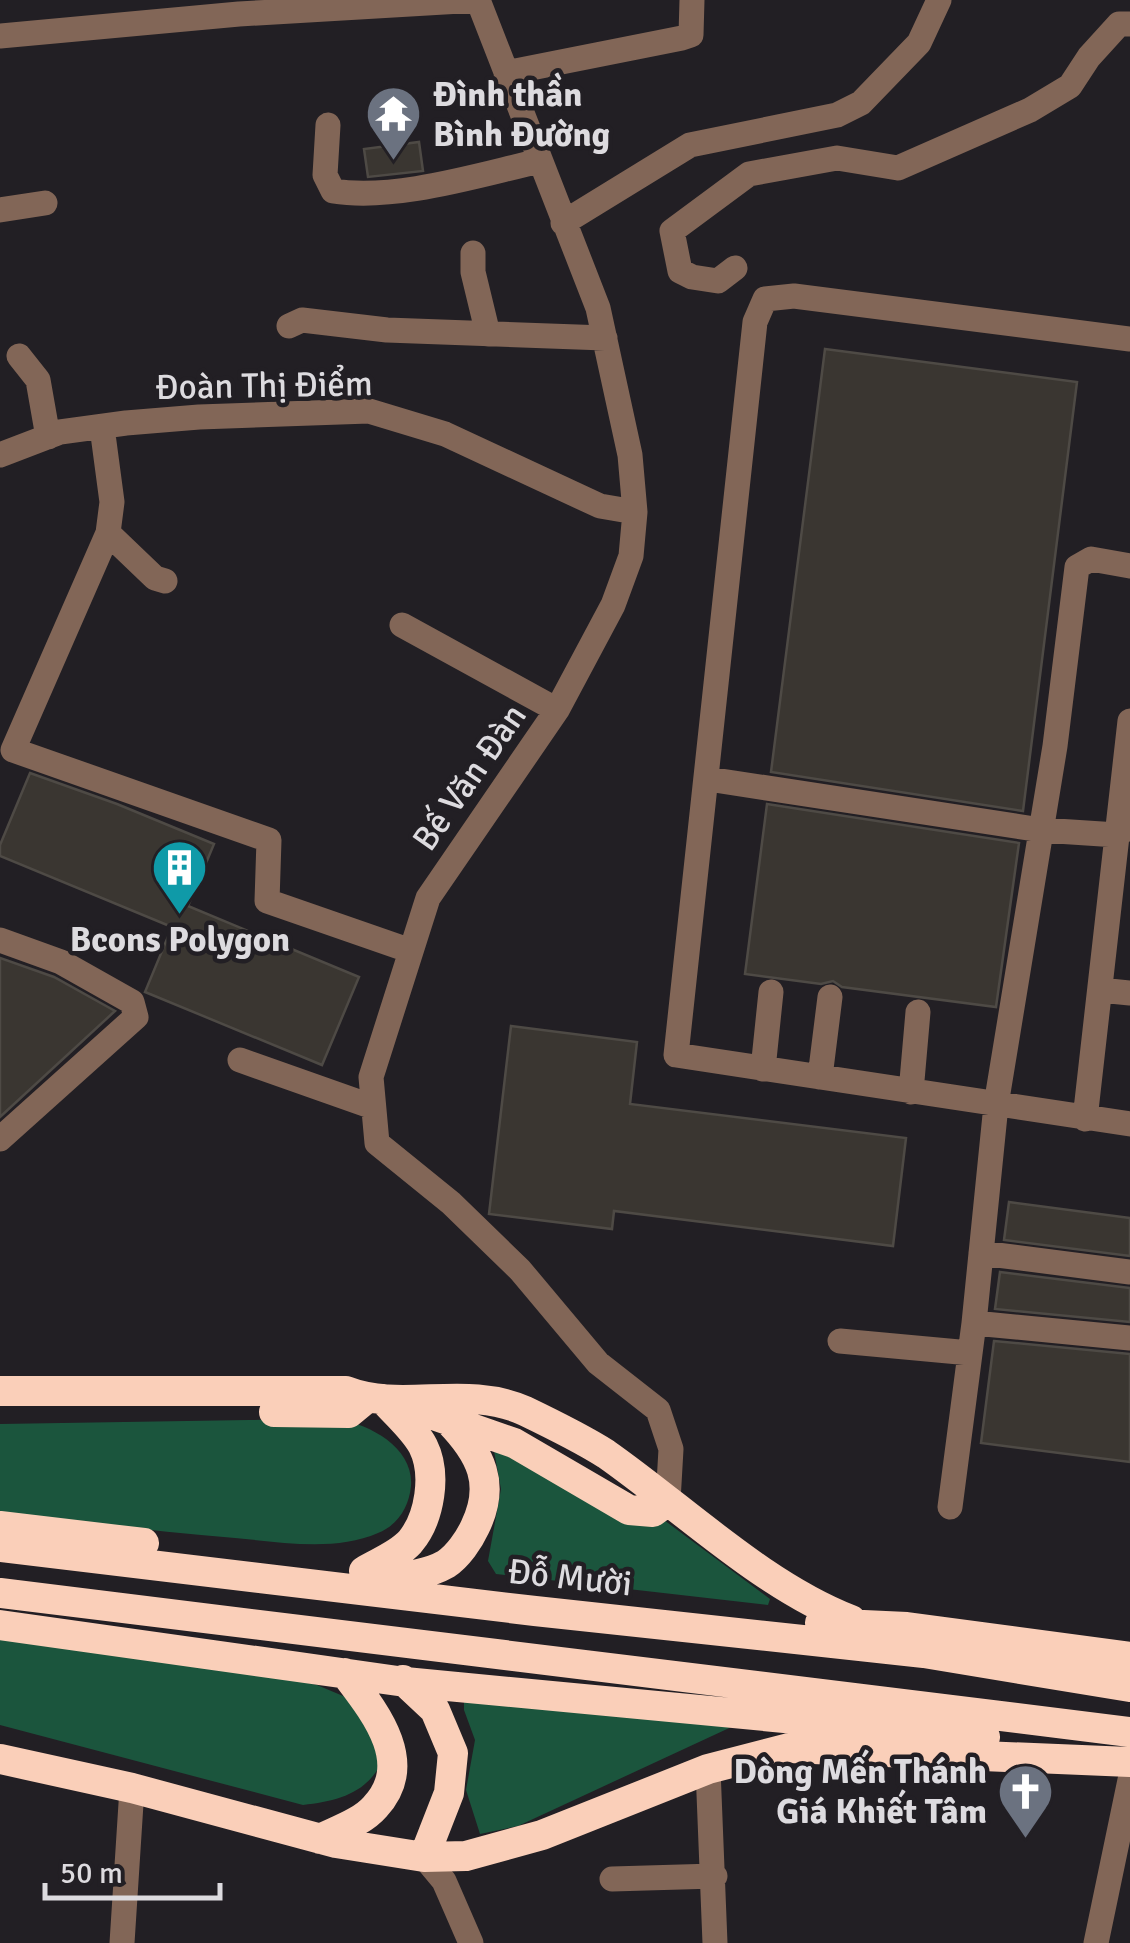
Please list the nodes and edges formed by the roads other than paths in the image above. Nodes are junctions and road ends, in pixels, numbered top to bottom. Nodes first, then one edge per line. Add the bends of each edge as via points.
1 (478, 0) edge
2 (692, 0) edge
3 (939, 0) edge
4 (238, 7) edge
5 (121, 12) edge
6 (1130, 24) edge
7 (0, 36) edge
8 (506, 73) junction
9 (328, 126) dead end
10 (540, 161) junction
11 (45, 203) dead end
12 (0, 210) edge
13 (562, 223) junction
14 (473, 253) dead end
15 (736, 268) dead end
16 (289, 326) dead end
17 (488, 334) junction
18 (605, 338) junction
19 (1130, 339) edge
20 (19, 356) dead end
21 (102, 426) junction
22 (48, 437) junction
23 (0, 455) edge
24 (634, 512) junction
25 (108, 532) junction
26 (1130, 566) edge
27 (165, 582) dead end
28 (402, 625) dead end
29 (557, 710) junction
30 (1130, 722) edge
31 (708, 779) junction
32 (1040, 830) junction
33 (1124, 831) edge
34 (1122, 863) edge
35 (1119, 919) edge
36 (0, 940) edge
37 (411, 952) junction
38 (1100, 990) junction
39 (771, 992) dead end
40 (1130, 993) edge
41 (830, 997) dead end
42 (918, 1012) dead end
43 (240, 1060) dead end
44 (763, 1069) junction
45 (820, 1078) junction
46 (911, 1092) junction
47 (996, 1105) junction
48 (372, 1107) junction
49 (1086, 1120) junction
50 (1130, 1124) edge
51 (0, 1138) edge
52 (981, 1253) junction
53 (1130, 1272) edge
54 (974, 1323) junction
55 (1130, 1338) edge
56 (840, 1341) dead end
57 (970, 1353) junction
58 (0, 1392) edge
59 (374, 1399) junction
60 (0, 1408) edge
61 (447, 1419) junction
62 (668, 1501) junction
63 (950, 1508) dead end
64 (0, 1526) edge
65 (0, 1548) edge
66 (364, 1570) junction
67 (406, 1576) junction
68 (333, 1586) junction
69 (0, 1592) edge
70 (0, 1625) edge
71 (864, 1625) junction
72 (361, 1639) junction
73 (924, 1653) junction
74 (1130, 1658) edge
75 (345, 1674) junction
76 (404, 1682) junction
77 (1130, 1687) edge
78 (1130, 1732) edge
79 (1130, 1751) edge
80 (0, 1759) edge
81 (1130, 1762) edge
82 (708, 1769) junction
83 (1130, 1780) edge
84 (132, 1788) junction
85 (320, 1839) junction
86 (424, 1857) junction
87 (715, 1876) junction
88 (612, 1879) dead end
89 (122, 1943) edge
90 (471, 1943) edge
91 (716, 1943) edge
92 (1096, 1943) edge

1 - 4 street
1 - 8 street, Bế Văn Đàn
2 - 8 street via 691,34 682,38
3 - 13 street via 919,44 861,104 837,116 690,145
4 - 5 street
5 - 7 street
6 - 15 street via 1119,24 1070,86 1030,110 898,168 837,158 749,174 672,231 680,272 718,280
8 - 10 street, Bế Văn Đàn
9 - 10 street via 326,175 333,190 356,194
10 - 13 street, Bế Văn Đàn
11 - 12 street
13 - 18 street, Bế Văn Đàn
14 - 17 street
16 - 17 street via 302,320
17 - 18 street
18 - 24 street, Bế Văn Đàn via 630,456
19 - 31 street via 794,296 765,299 755,322
20 - 22 street via 38,380
21 - 22 street, Đoàn Thị Điểm
21 - 24 street, Đoàn Thị Điểm via 369,411 445,434 600,506
21 - 25 street via 112,502
22 - 23 street, Đoàn Thị Điểm
24 - 29 street, Bế Văn Đàn via 631,556 613,605
25 - 27 street
25 - 37 street via 13,750 269,840 267,901
26 - 32 street via 1091,559 1078,567
28 - 29 street
29 - 37 street, Bế Văn Đàn via 428,898
30 - 33 street
31 - 32 street
31 - 44 street via 676,1055
32 - 33 street
32 - 47 street
33 - 34 street
34 - 35 street
35 - 38 street
36 - 51 street via 61,962 132,1002 136,1017
37 - 48 street, Bế Văn Đàn via 372,1078
38 - 40 street
38 - 49 street
39 - 44 street
41 - 45 street
42 - 46 street
43 - 48 street
44 - 45 street
45 - 46 street
46 - 47 street
47 - 49 street
47 - 52 street
48 - 62 street, Bế Văn Đàn via 377,1143 451,1203 520,1270 598,1363 658,1410 671,1449
49 - 50 street
52 - 53 street
52 - 54 street
54 - 55 street
54 - 57 street
56 - 57 street
57 - 63 street
58 - 59 highway via 346,1392
59 - 60 highway via 350,1413
59 - 61 highway
59 - 62 highway via 450,1396 522,1409 602,1452
59 - 66 highway via 422,1444 429,1496 410,1541
61 - 62 highway via 514,1444 629,1510 653,1512
61 - 67 highway via 477,1456 486,1482 484,1507 469,1540 447,1564
62 - 71 highway via 745,1559
64 - 66 highway, Đỗ Mười
65 - 68 highway, Đỗ Mười
66 - 67 highway, Đỗ Mười
67 - 68 highway
67 - 71 highway, Đỗ Mười
68 - 73 highway, Đỗ Mười
69 - 72 highway
70 - 75 highway
71 - 73 highway
71 - 74 highway, Đỗ Mười
72 - 76 highway
72 - 78 highway
73 - 77 highway, Đỗ Mười
75 - 76 highway
75 - 85 highway via 386,1731 389,1781 376,1806
76 - 79 highway
76 - 86 highway via 435,1710 453,1753 449,1793
80 - 84 highway
81 - 82 highway via 789,1748
82 - 86 highway via 542,1835 466,1856
82 - 87 street
83 - 92 street
84 - 85 highway
84 - 89 street
85 - 86 highway
86 - 90 street via 444,1881
87 - 88 street
87 - 91 street

